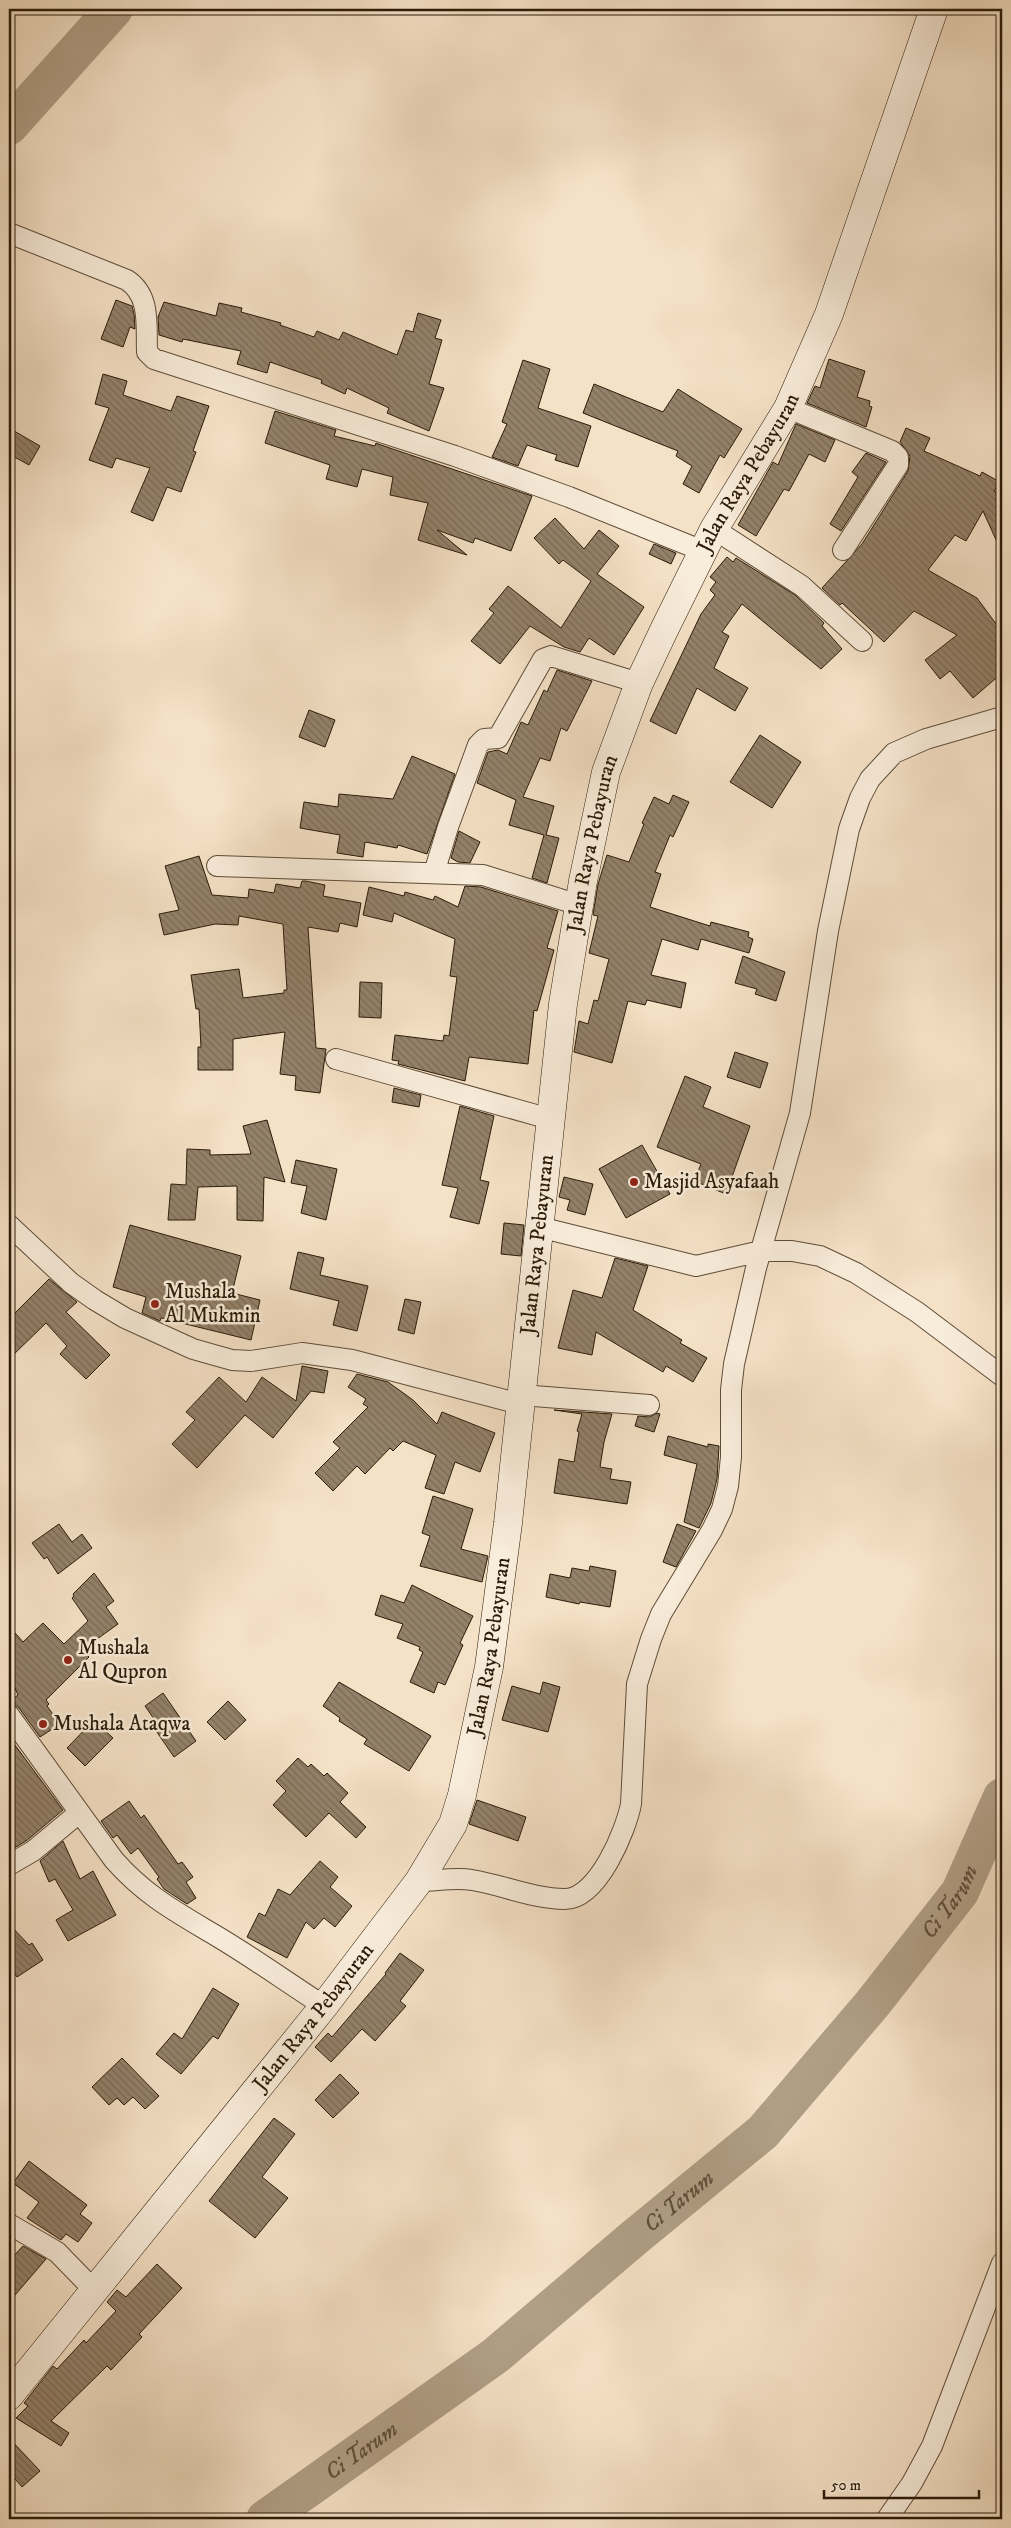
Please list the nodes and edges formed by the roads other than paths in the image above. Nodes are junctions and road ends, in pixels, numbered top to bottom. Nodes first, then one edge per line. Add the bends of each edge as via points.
1 (934, 9) edge
2 (9, 233) edge
3 (788, 408) junction
4 (709, 540) junction
5 (843, 550) dead end
6 (862, 641) dead end
7 (639, 683) junction
8 (1002, 717) edge
9 (217, 866) dead end
10 (434, 873) junction
11 (579, 905) junction
12 (336, 1059) dead end
13 (550, 1119) junction
14 (9, 1225) edge
15 (539, 1227) junction
16 (758, 1260) junction
17 (1002, 1376) edge
18 (520, 1400) junction
19 (649, 1405) dead end
20 (9, 1715) edge
21 (79, 1813) junction
22 (9, 1865) edge
23 (419, 1881) junction
24 (324, 2006) junction
25 (9, 2224) edge
26 (1002, 2263) edge
27 (93, 2289) junction
28 (9, 2396) edge
29 (887, 2519) edge

1 - 3 main road, Jalan Raya Pebayuran via 829,314
2 - 4 street via 127,280 138,288 144,300 147,352 154,359 463,459 569,497
3 - 4 main road, Jalan Raya Pebayuran
3 - 5 street via 898,456 898,465
4 - 6 street via 802,586
4 - 7 main road, Jalan Raya Pebayuran
7 - 10 street via 551,656 543,659 498,738 484,739 478,745
7 - 11 main road, Jalan Raya Pebayuran via 606,772
8 - 16 street via 926,739 894,753 870,779 860,798 849,830 828,931 800,1113
9 - 10 street
10 - 11 street via 483,875
11 - 13 main road, Jalan Raya Pebayuran via 563,1004
12 - 13 street
13 - 15 main road, Jalan Raya Pebayuran
14 - 18 street via 65,1278 95,1300 125,1318 193,1349 232,1360 251,1361 302,1353 352,1360
15 - 16 street via 696,1266
15 - 18 main road, Jalan Raya Pebayuran
16 - 17 street via 792,1252 820,1256 856,1273 917,1312
16 - 23 street via 731,1390 728,1486 712,1530 677,1586 651,1638 637,1684 628,1821 612,1854 598,1878 578,1895 567,1899 471,1879
18 - 19 street
18 - 23 main road, Jalan Raya Pebayuran via 489,1667 453,1824
20 - 21 street
21 - 22 street via 33,1851
21 - 24 street via 114,1860 146,1892
23 - 24 main road, Jalan Raya Pebayuran
24 - 27 main road, Jalan Raya Pebayuran
25 - 27 street via 56,2252
26 - 29 street via 932,2446
27 - 28 main road, Jalan Raya Pebayuran

